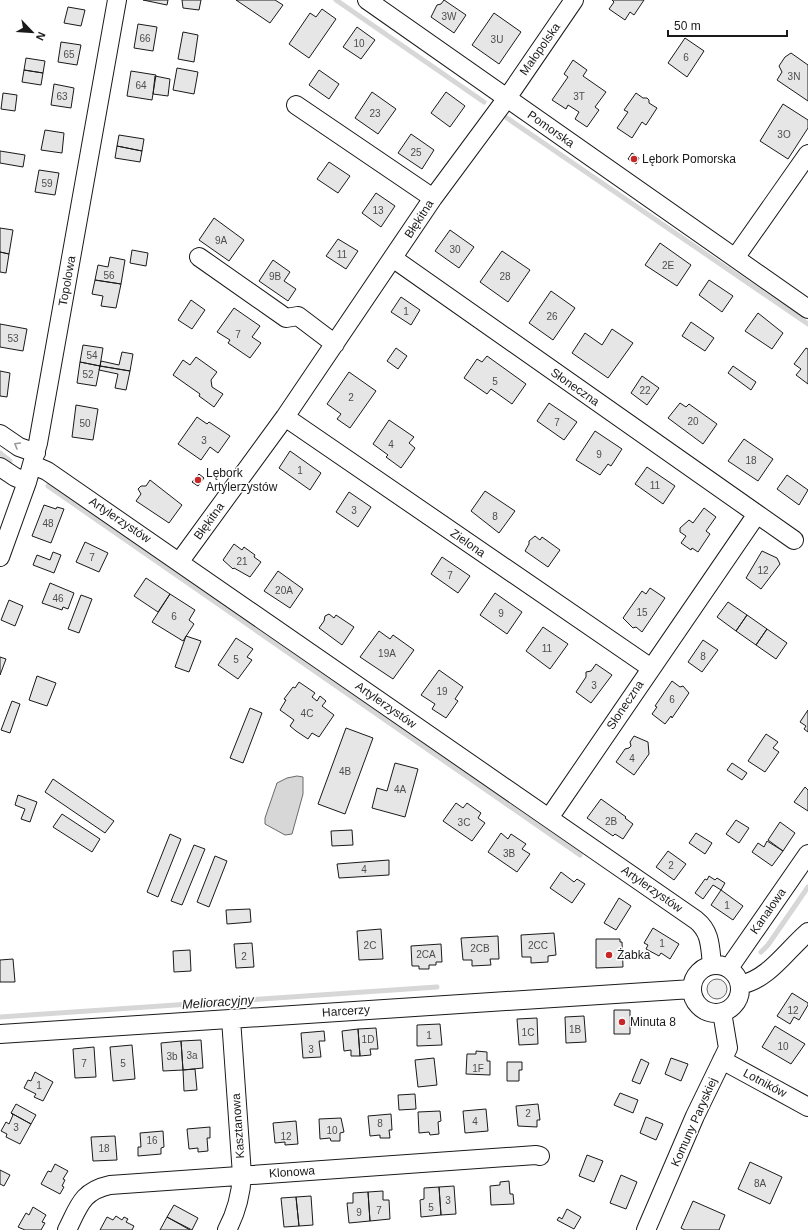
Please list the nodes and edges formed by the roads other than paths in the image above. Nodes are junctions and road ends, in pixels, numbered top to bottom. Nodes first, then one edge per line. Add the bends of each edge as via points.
1 (117, 0) edge
2 (368, 0) edge
3 (574, 0) edge
4 (507, 98) junction
5 (296, 104) dead end
6 (808, 154) edge
7 (433, 198) junction
8 (199, 257) dead end
9 (735, 258) junction
10 (394, 259) junction
11 (808, 309) edge
12 (335, 344) junction
13 (285, 417) junction
14 (0, 434) edge
15 (0, 467) edge
16 (32, 467) junction
17 (757, 514) junction
18 (794, 540) dead end
19 (0, 557) edge
20 (180, 561) junction
21 (651, 668) junction
22 (549, 818) junction
23 (808, 854) edge
24 (808, 932) edge
25 (712, 965) junction
26 (729, 968) junction
27 (740, 985) junction
28 (692, 990) junction
29 (722, 1012) junction
30 (230, 1019) junction
31 (0, 1034) edge
32 (722, 1060) junction
33 (808, 1107) edge
34 (540, 1156) dead end
35 (242, 1175) junction
36 (67, 1230) edge
37 (227, 1230) edge
38 (646, 1230) edge

1 - 16 street, Topolowa
2 - 4 street, Pomorska
3 - 4 street, Małopolska
4 - 7 street, Błękitna
4 - 9 street, Pomorska
5 - 7 street
6 - 9 street
7 - 10 street, Błękitna
8 - 12 street via 286,318 298,316
9 - 11 street, Pomorska
10 - 12 street, Błękitna
10 - 17 street, Słoneczna
12 - 13 street, Błękitna
13 - 20 street, Błękitna
13 - 21 street, Zielona
16 -> 14 street, Artylerzystów via 19,448
15 - 16 street via 16,478
16 - 19 street, Topolowa
16 - 20 street, Artylerzystów via 47,471
17 - 18 street, Słoneczna
17 - 21 street, Słoneczna
20 - 22 street, Artylerzystów
21 - 22 street, Słoneczna
22 - 25 street, Artylerzystów via 702,924 709,939
23 - 26 street, Kanałowa
24 - 27 street via 765,975 751,983
25 - 26 street via 718,964
25 - 28 street via 699,971
26 - 27 street
27 - 29 street via 736,1002
28 - 29 street via 693,998 702,1009 715,1013
28 - 30 street, Harcerzy
29 - 32 street, Komuny Paryskiej via 728,1044
30 - 31 street, Harcerzy
30 - 35 street, Kasztanowa
32 - 33 street, Lotników
32 - 38 street, Komuny Paryskiej
34 - 35 street, Klonowa
35 - 36 street, Klonowa via 96,1188 80,1205
35 - 37 street, Kasztanowa via 241,1191

